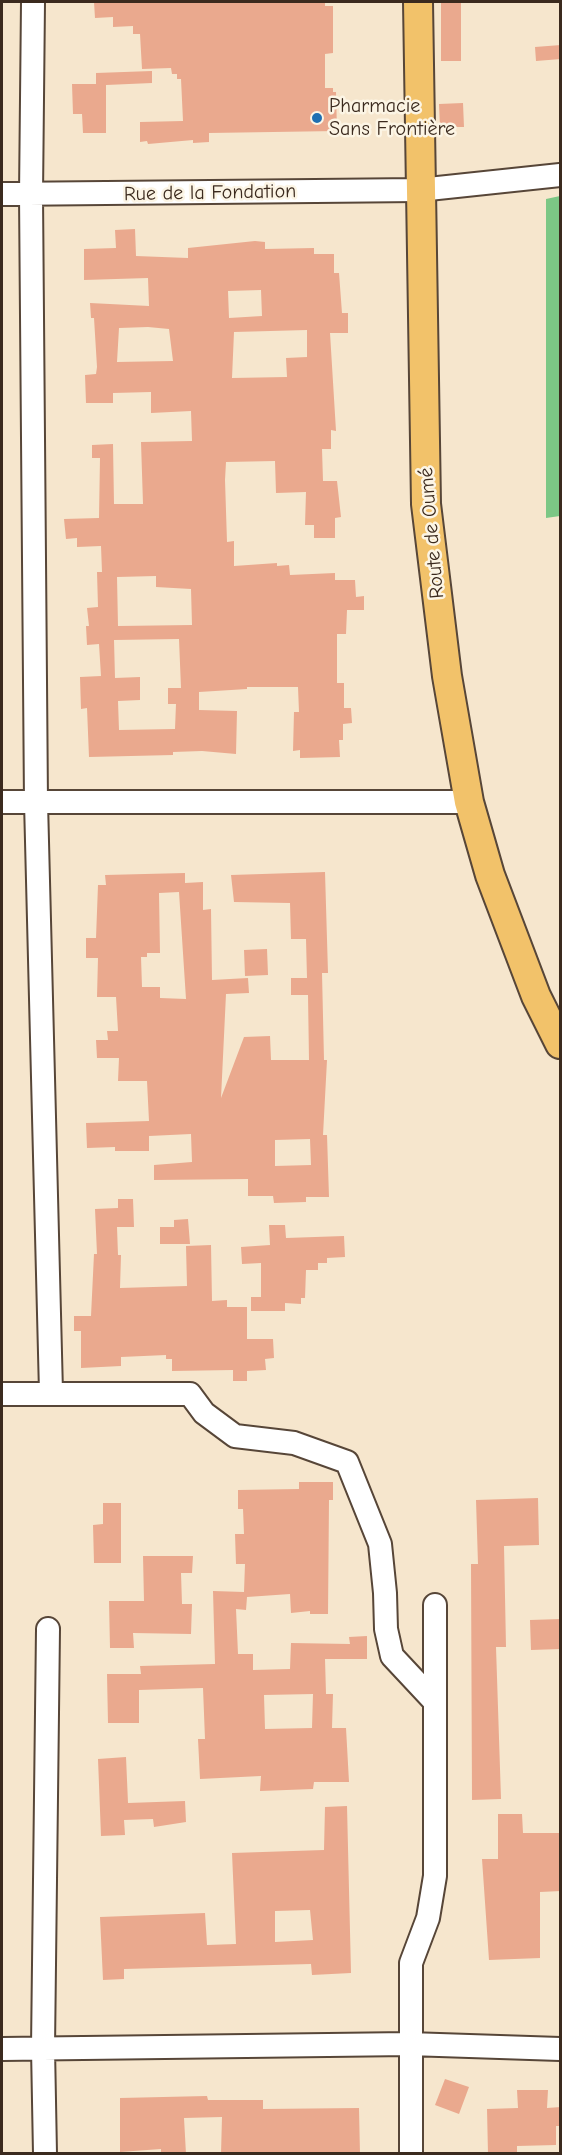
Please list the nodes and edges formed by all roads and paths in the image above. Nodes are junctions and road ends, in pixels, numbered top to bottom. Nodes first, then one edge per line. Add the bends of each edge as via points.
1 (33, 2) edge
2 (418, 2) edge
3 (561, 175) edge
4 (419, 190) junction
5 (2, 195) edge
6 (31, 195) junction
7 (2, 802) edge
8 (36, 802) junction
9 (469, 802) junction
10 (561, 1044) edge
11 (51, 1392) junction
12 (2, 1394) edge
13 (435, 1605) dead end
14 (48, 1629) dead end
15 (435, 1702) junction
16 (409, 2044) junction
17 (43, 2048) junction
18 (2, 2049) edge
19 (561, 2049) edge
20 (45, 2154) edge
21 (411, 2154) edge

1 - 6 street
2 - 4 main road, Route de Oumé
3 - 4 street, Rue de la Fondation
4 - 6 street, Rue de la Fondation
4 - 9 main road, Route de Oumé via 426,504 447,676
5 - 6 street, Rue de la Fondation
6 - 8 street
7 - 8 street
8 - 9 street
8 - 11 street
9 - 10 main road, Route de Oumé via 490,875 532,986
11 - 12 street
11 - 15 street via 189,1394 204,1413 235,1436 294,1443 348,1462 380,1544 386,1629 392,1656
13 - 15 street
14 - 17 street
15 - 16 street via 435,1876 428,1918 411,1964
16 - 17 street
16 - 19 street
16 - 21 street
17 - 18 street
17 - 20 street

